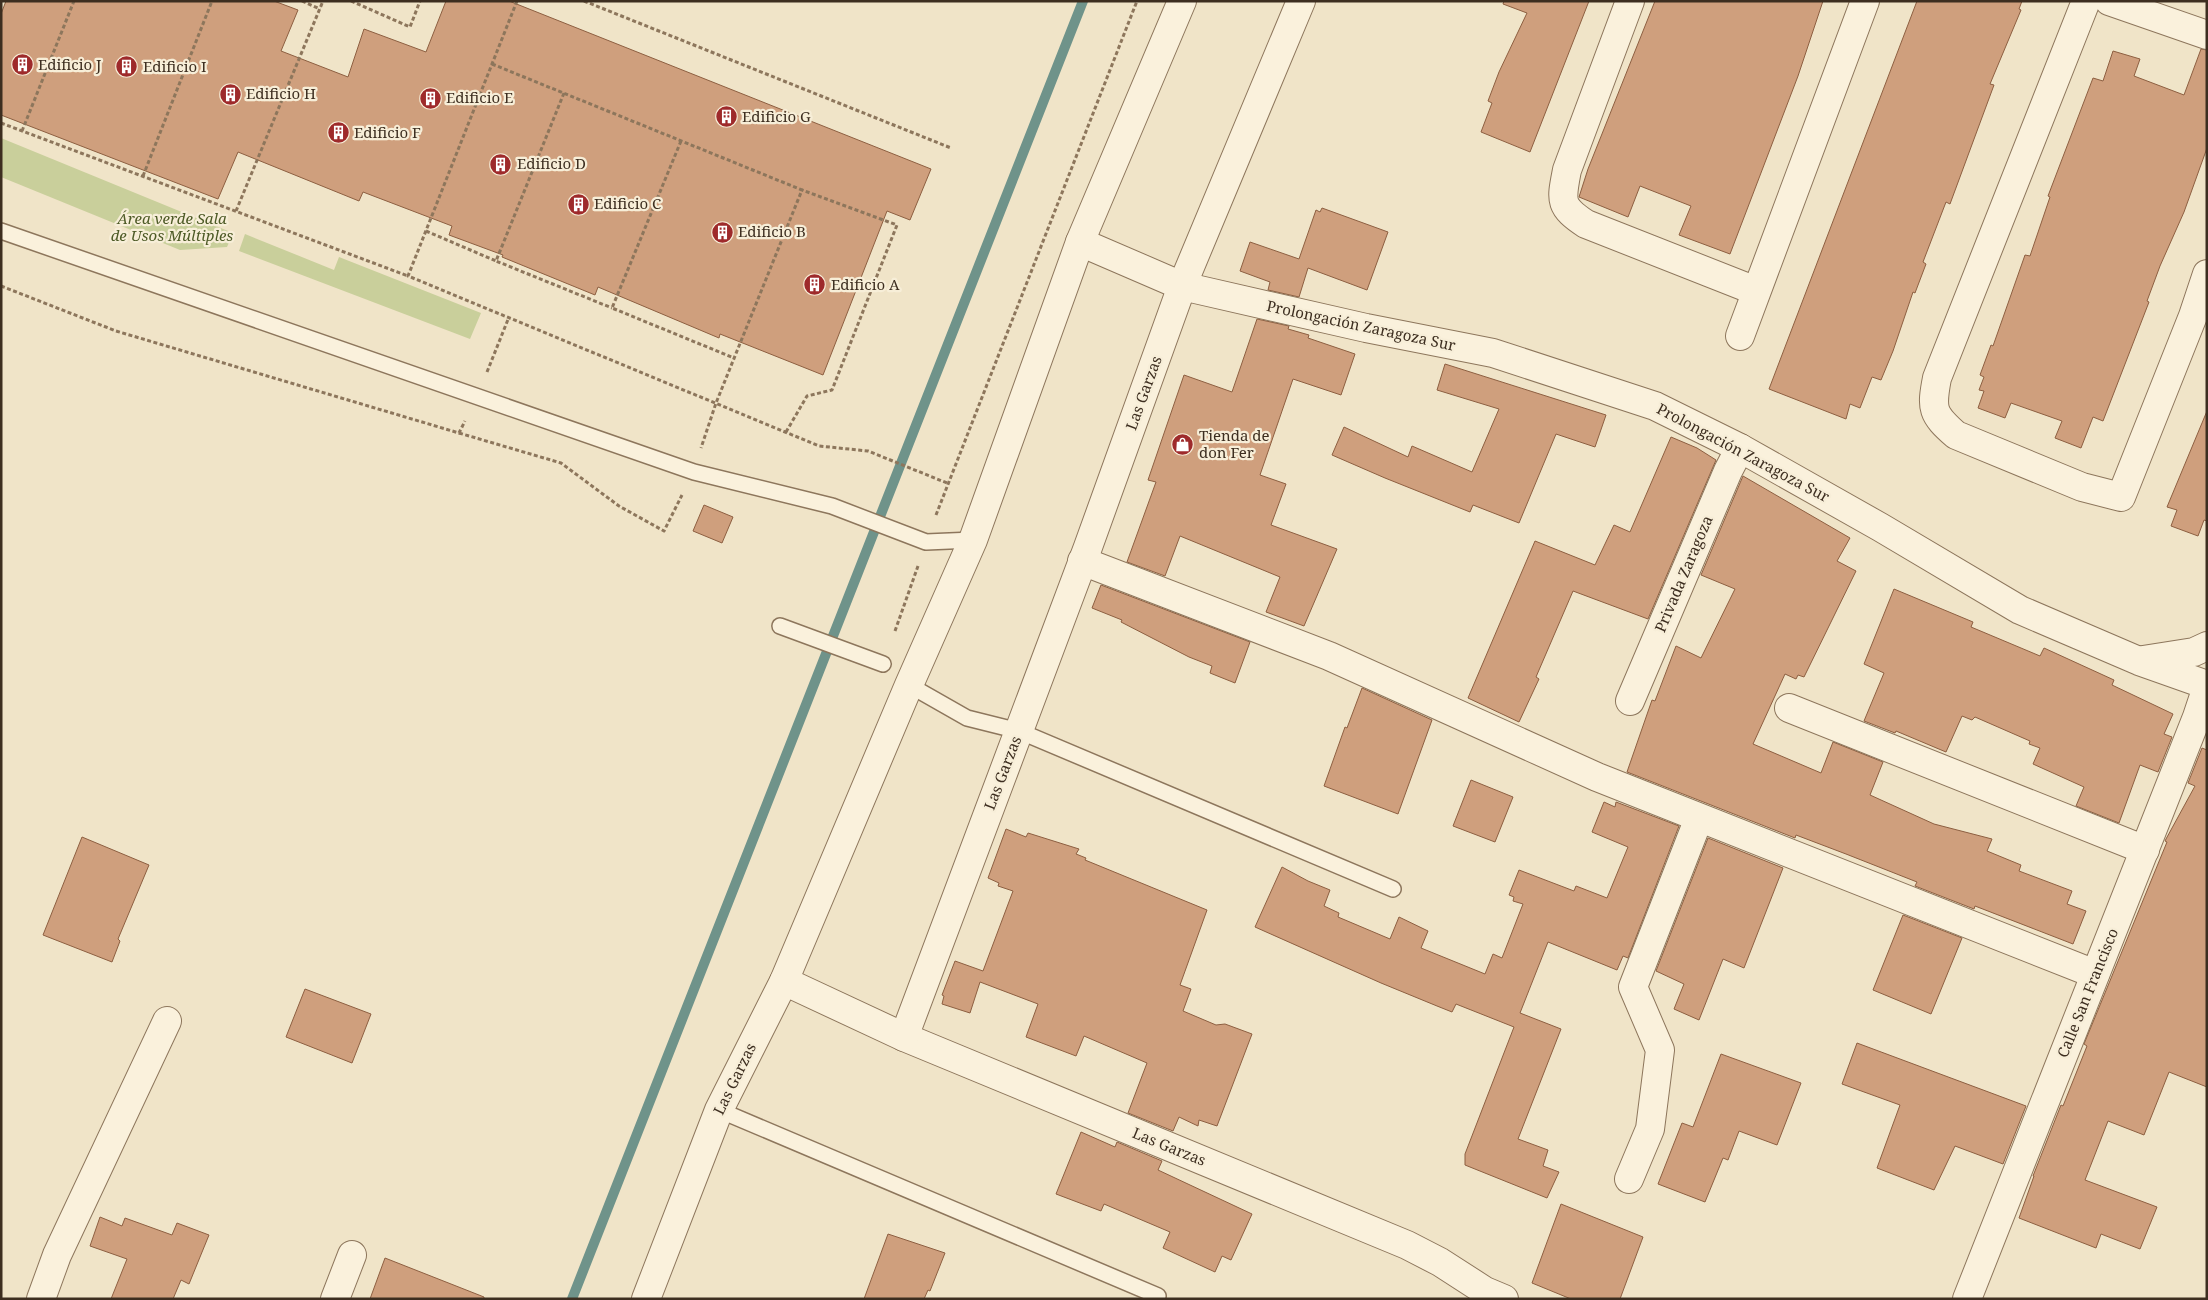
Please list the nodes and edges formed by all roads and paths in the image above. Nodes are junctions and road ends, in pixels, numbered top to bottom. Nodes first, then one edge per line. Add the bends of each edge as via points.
1 (74, 1) edge
2 (212, 1) edge
3 (302, 1) edge
4 (323, 1) edge
5 (351, 1) edge
6 (420, 1) edge
7 (517, 1) edge
8 (584, 1) edge
9 (1137, 1) edge
10 (1182, 1) edge
11 (1301, 1) edge
12 (1630, 1) edge
13 (1865, 1) edge
14 (2086, 1) edge
15 (2109, 1) edge
16 (320, 9) junction
17 (2207, 35) edge
18 (492, 64) junction
19 (564, 93) junction
20 (1, 123) edge
21 (22, 131) junction
22 (681, 140) junction
23 (951, 148) dead end
24 (143, 176) junction
25 (802, 190) junction
26 (236, 211) junction
27 (1, 231) edge
28 (426, 231) junction
29 (1080, 242) junction
30 (496, 261) junction
31 (2207, 274) edge
32 (408, 276) junction
33 (1, 286) edge
34 (1182, 286) junction
35 (1756, 291) junction
36 (612, 308) junction
37 (510, 317) junction
38 (1740, 336) dead end
39 (734, 358) junction
40 (478, 396) junction
41 (716, 403) junction
42 (786, 432) junction
43 (1740, 448) junction
44 (947, 483) junction
45 (973, 540) junction
46 (926, 542) junction
47 (1082, 561) junction
48 (780, 626) dead end
49 (2207, 646) edge
50 (2139, 661) junction
51 (883, 664) joint
52 (909, 685) junction
53 (2207, 686) edge
54 (1630, 701) dead end
55 (1789, 708) dead end
56 (1019, 731) junction
57 (1699, 818) junction
58 (2144, 850) junction
59 (1393, 889) dead end
60 (2095, 974) junction
61 (784, 981) junction
62 (167, 1020) dead end
63 (904, 1037) junction
64 (719, 1110) junction
65 (1629, 1179) dead end
66 (352, 1255) dead end
67 (1158, 1296) dead end
68 (41, 1299) edge
69 (335, 1299) edge
70 (646, 1299) edge
71 (1504, 1299) edge
72 (1967, 1299) edge

1 - 21 path
2 - 24 path
3 - 16 path
4 - 16 path
5 - 6 path via 410,27
7 - 18 path
8 - 23 path
9 - 44 path
10 - 29 street, Las Garzas
11 - 34 street, Las Garzas
12 - 35 street via 1567,170 1564,205 1586,224
13 - 35 street
14 - 31 street via 1937,378 1932,402 1940,421 1956,435 2082,487 2121,497
15 - 17 street
16 - 26 path
18 - 19 path
18 - 28 path
19 - 22 path
19 - 30 path
20 - 21 path
21 - 24 path
22 - 25 path
22 - 36 path
24 - 26 path
25 - 39 path
25 - 42 path via 897,224 832,390 807,396
26 - 32 path
27 - 40 lane
28 - 30 path
28 - 32 path
29 - 34 street, Prolongación Zaragoza Sur
29 - 45 street, Las Garzas
30 - 36 path
32 - 37 path
33 - 40 path via 116,331 459,433
34 - 43 street, Prolongación Zaragoza Sur via 1494,353 1654,406
34 - 47 street, Las Garzas
35 - 38 street
36 - 39 path
37 - 40 path
37 - 41 path
39 - 41 path
40 - 46 lane via 694,472 832,506
41 - 42 path
42 - 44 path via 819,446 868,451
43 - 50 street, Prolongación Zaragoza Sur via 2020,610
43 - 54 street, Privada Zaragoza
44 - 46 path
45 - 46 lane
45 - 52 street, Las Garzas
46 - 51 path
47 - 56 street, Las Garzas
47 - 57 street via 1329,656 1597,777
48 - 51 lane
49 - 50 street via 2194,652
50 - 53 street, Prolongación Zaragoza Sur
52 - 56 lane via 967,718
52 - 61 street, Las Garzas
53 - 58 street, Calle San Francisco
55 - 58 street
56 - 59 lane
56 - 63 street, Las Garzas
57 - 60 street
57 - 65 street via 1633,987 1660,1050 1650,1129
58 - 60 street, Calle San Francisco
60 - 72 street, Calle San Francisco
61 - 63 street
61 - 64 street, Las Garzas
62 - 68 street via 57,1255
63 - 71 street, Las Garzas via 1407,1245
64 - 67 lane
64 - 70 street, Las Garzas
66 - 69 street

